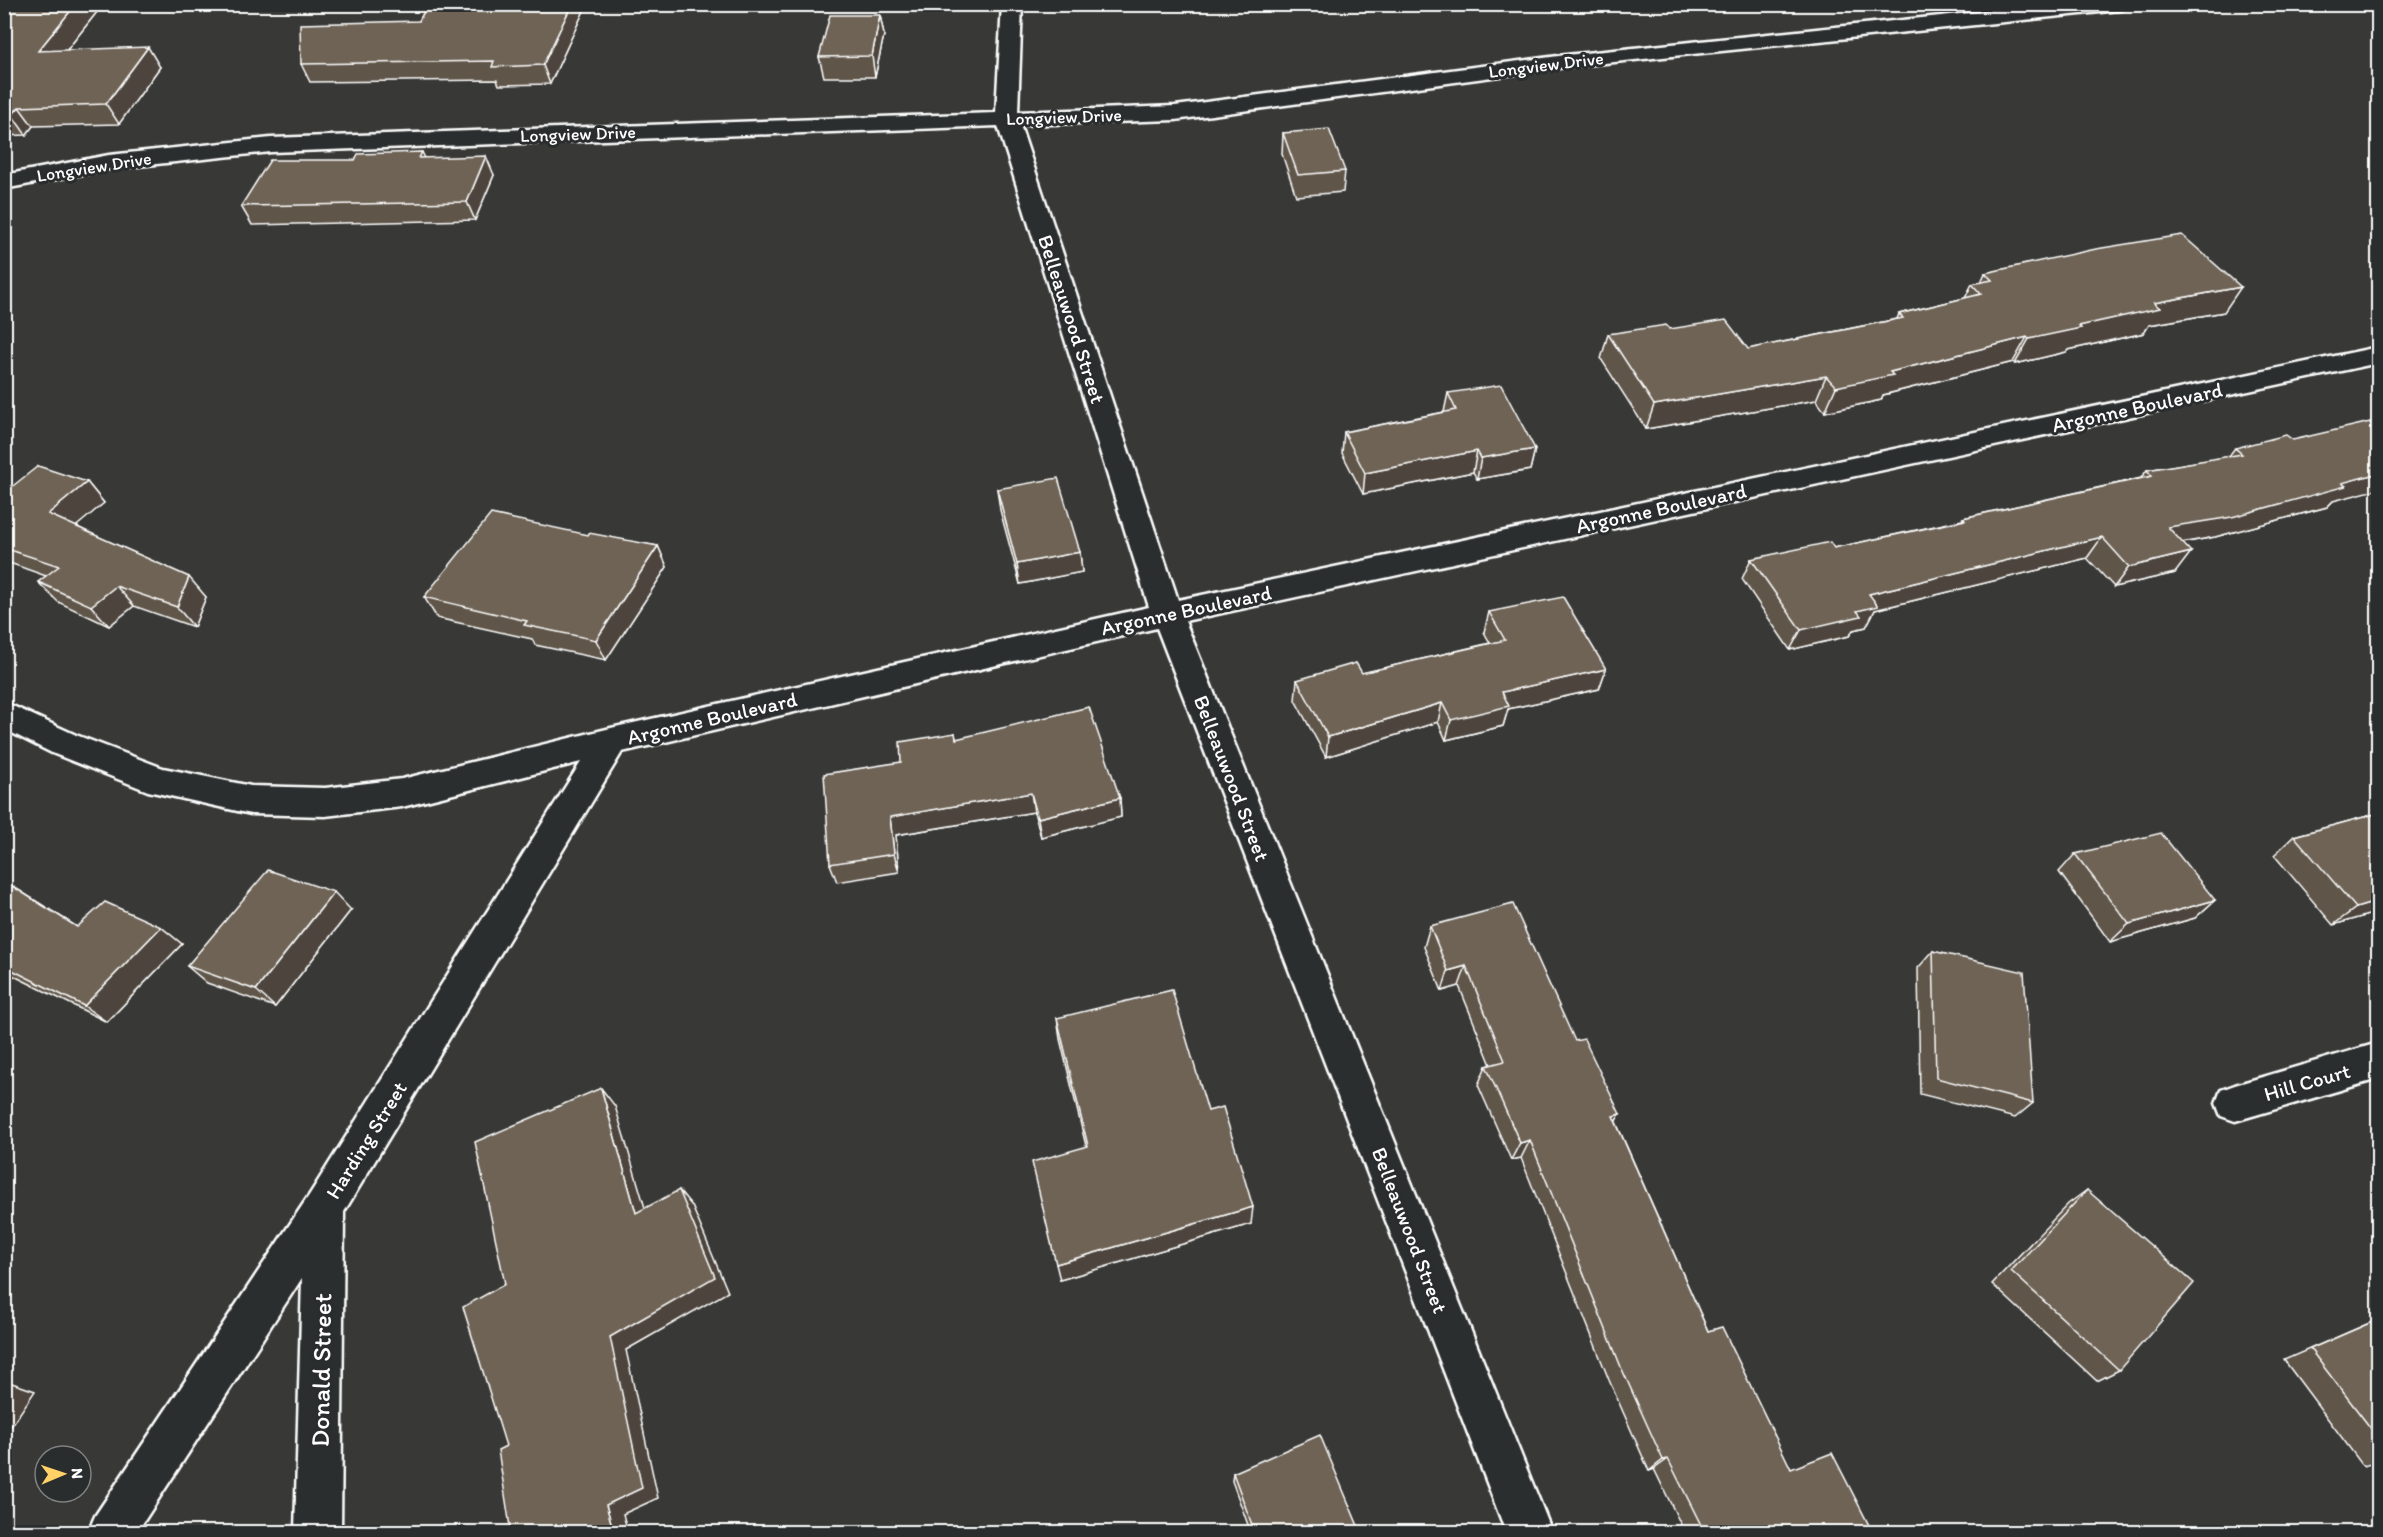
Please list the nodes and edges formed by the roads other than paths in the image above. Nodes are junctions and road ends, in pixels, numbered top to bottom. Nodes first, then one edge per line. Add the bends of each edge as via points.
1 (1012, 4) edge
2 (2120, 4) edge
3 (2036, 8) edge
4 (1007, 119) junction
5 (4, 182) edge
6 (2379, 355) edge
7 (1167, 614) junction
8 (4, 714) edge
9 (611, 741) junction
10 (2379, 1061) edge
11 (2235, 1103) dead end
12 (324, 1208) junction
13 (111, 1533) edge
14 (318, 1533) edge
15 (1529, 1533) edge

1 - 4 street, Belleauwood Street
2 - 3 street, Longview Drive
3 - 4 street, Longview Drive via 1566,61 1175,113
4 - 5 street, Longview Drive via 271,145 110,162
4 - 7 street, Belleauwood Street
6 - 7 street, Argonne Boulevard
7 - 9 street, Argonne Boulevard
7 - 15 street, Belleauwood Street
8 - 9 street, Argonne Boulevard via 64,744 160,781 251,800 325,802 402,793
9 - 12 street, Harding Street
10 - 11 street, Hill Court
12 - 13 street, Harding Street
12 - 14 street, Donald Street

